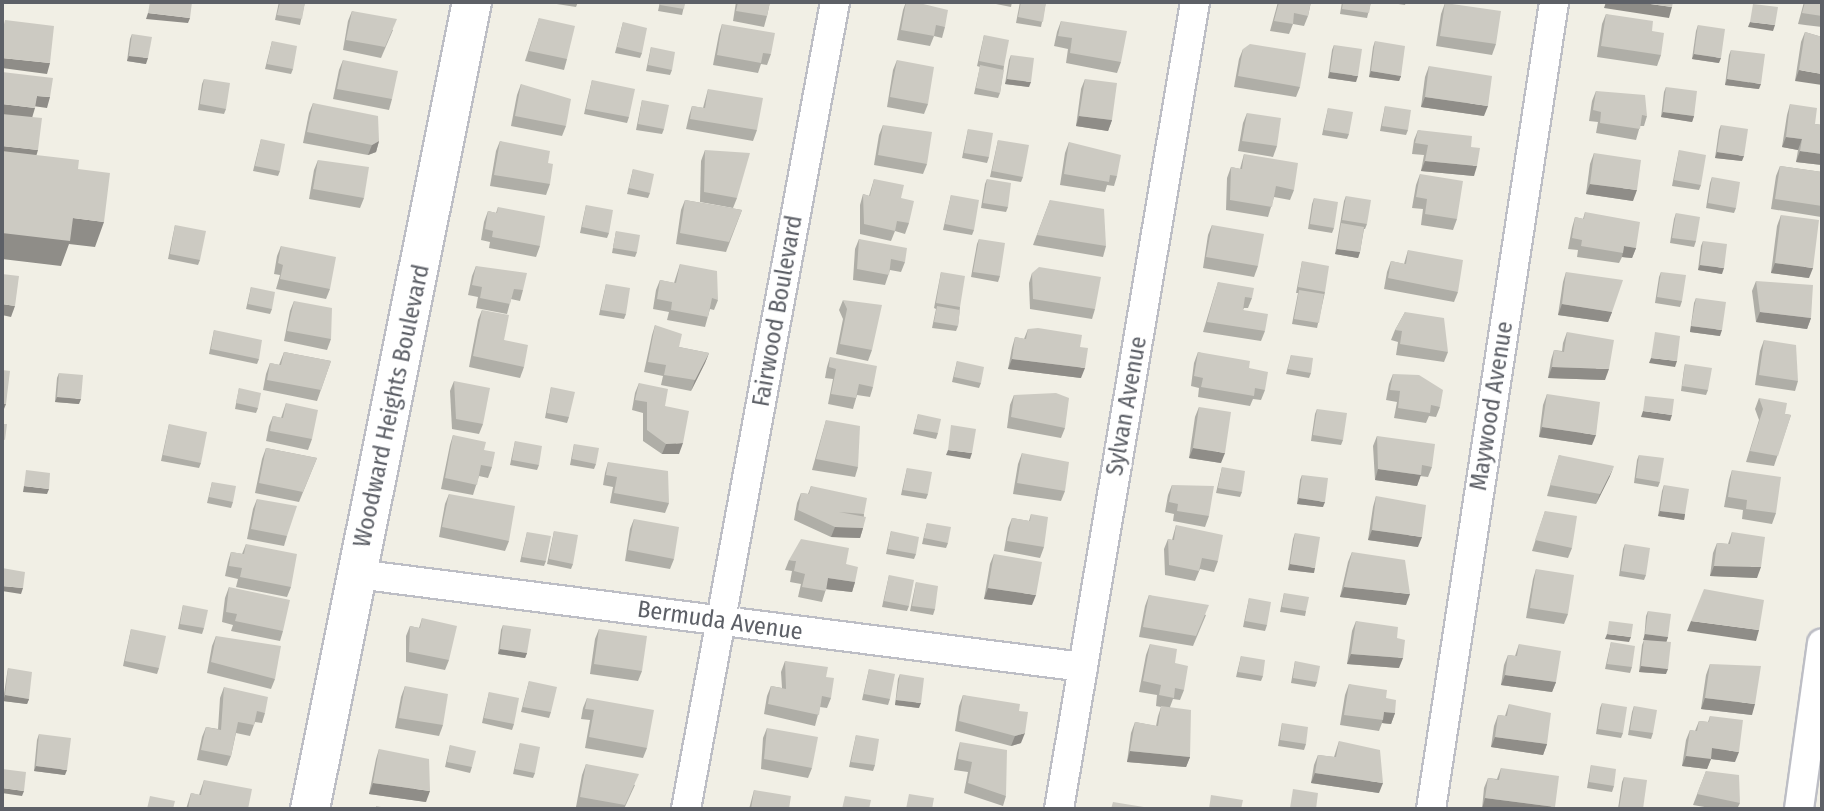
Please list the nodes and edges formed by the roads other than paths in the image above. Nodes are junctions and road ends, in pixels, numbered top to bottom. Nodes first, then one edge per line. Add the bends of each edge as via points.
1 (472, 2) edge
2 (835, 2) edge
3 (1195, 2) edge
4 (1553, 2) edge
5 (357, 574) junction
6 (721, 621) junction
7 (1822, 644) edge
8 (1083, 667) junction
9 (310, 809) edge
10 (686, 809) edge
11 (1059, 809) edge
12 (1431, 809) edge
13 (1799, 809) edge

1 - 5 street, Woodward Heights Boulevard
2 - 6 street, Fairwood Boulevard
3 - 8 street, Sylvan Avenue
4 - 12 street, Maywood Avenue
5 - 6 street, Bermuda Avenue
5 - 9 street, Woodward Heights Boulevard
6 - 8 street, Bermuda Avenue
6 - 10 street, Fairwood Boulevard
7 - 13 street
8 - 11 street, Sylvan Avenue

